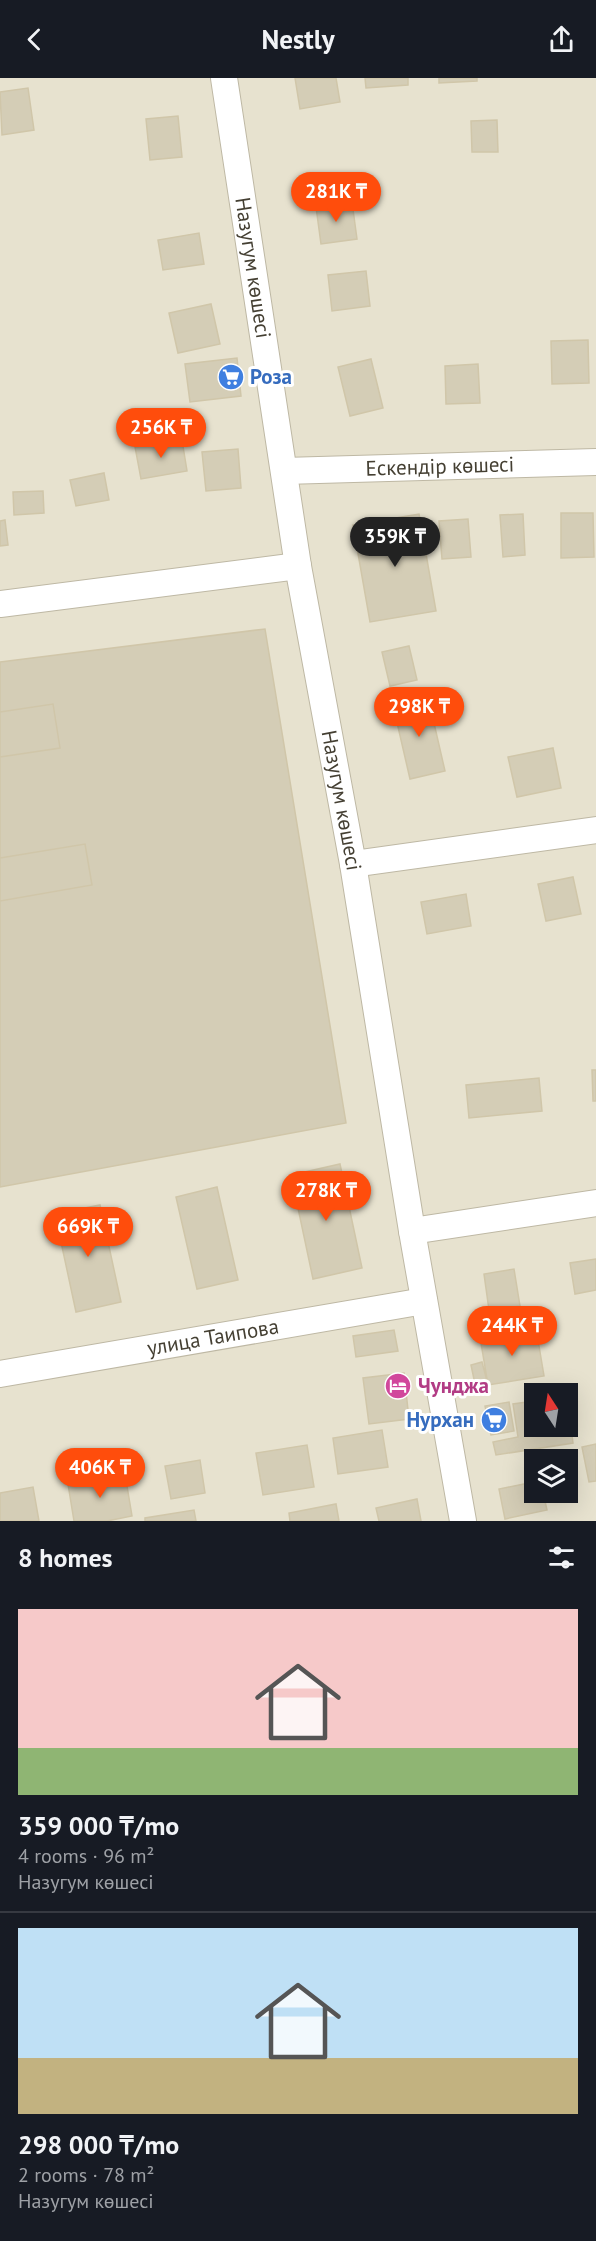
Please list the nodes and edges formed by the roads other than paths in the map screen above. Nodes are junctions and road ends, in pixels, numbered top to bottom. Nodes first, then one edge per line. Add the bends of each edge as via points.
1 (224, 78) edge
2 (596, 462) edge
3 (284, 471) junction
4 (298, 566) junction
5 (0, 604) edge
6 (596, 830) edge
7 (353, 864) junction
8 (596, 1203) edge
9 (412, 1232) junction
10 (424, 1301) junction
11 (0, 1374) edge
12 (463, 1521) edge

1 - 3 street, Назугум көшесі
2 - 3 street, Ескендір көшесі
3 - 4 street, Назугум көшесі
4 - 5 street
4 - 7 street, Назугум көшесі
6 - 7 street
7 - 9 street, Назугум көшесі
8 - 9 street
9 - 10 street, Назугум көшесі
10 - 11 street, улица Таипова
10 - 12 street, Назугум көшесі

